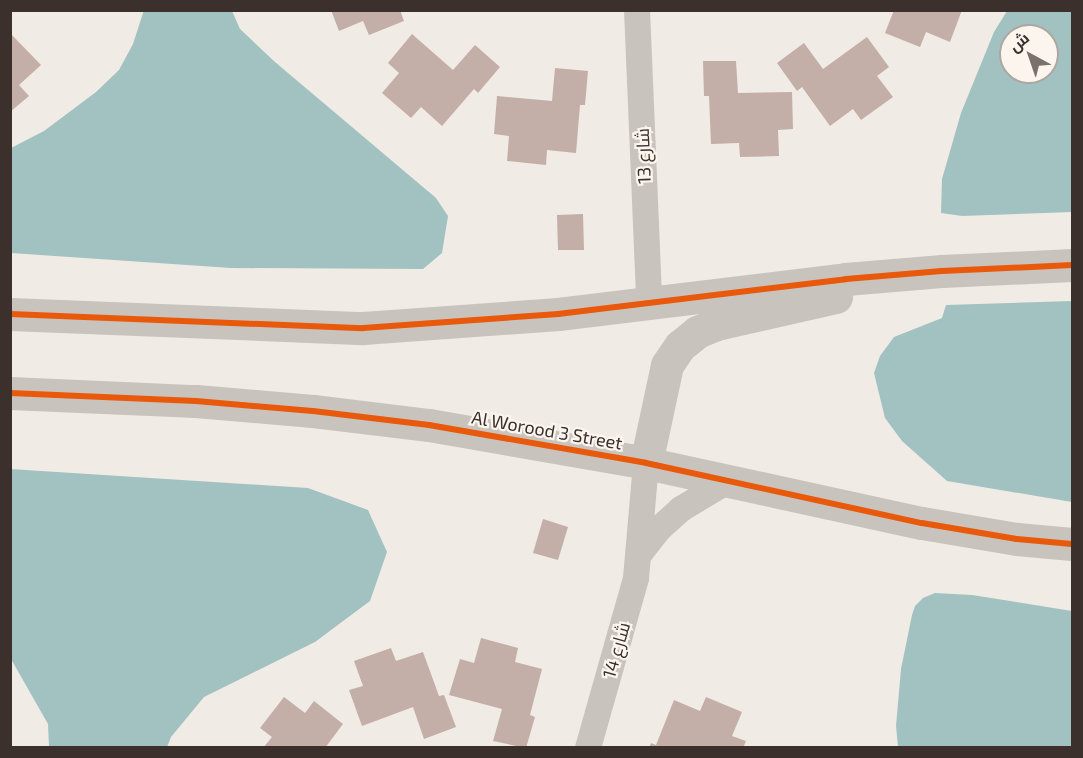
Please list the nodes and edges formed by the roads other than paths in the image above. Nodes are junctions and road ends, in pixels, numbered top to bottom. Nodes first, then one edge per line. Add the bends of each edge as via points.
1 (637, 10) edge
2 (1072, 266) edge
3 (942, 270) junction
4 (649, 302) junction
5 (10, 314) edge
6 (10, 393) edge
7 (646, 463) junction
8 (728, 481) junction
9 (1072, 544) edge
10 (640, 552) junction
11 (588, 747) edge

1 - 4 street, شارع 13
2 - 3 street
3 - 4 street
3 - 7 street via 875,291 717,324 697,332 680,346 667,365
4 - 5 street via 558,314 363,328
6 - 7 street, Al Worood 3 Street via 196,401 313,411 498,436
7 - 8 street, Al Worood 3 Street
7 - 10 street, شارع 14
8 - 9 street, Al Worood 3 Street via 922,523
8 - 10 street via 681,509
10 - 11 street, شارع 14

